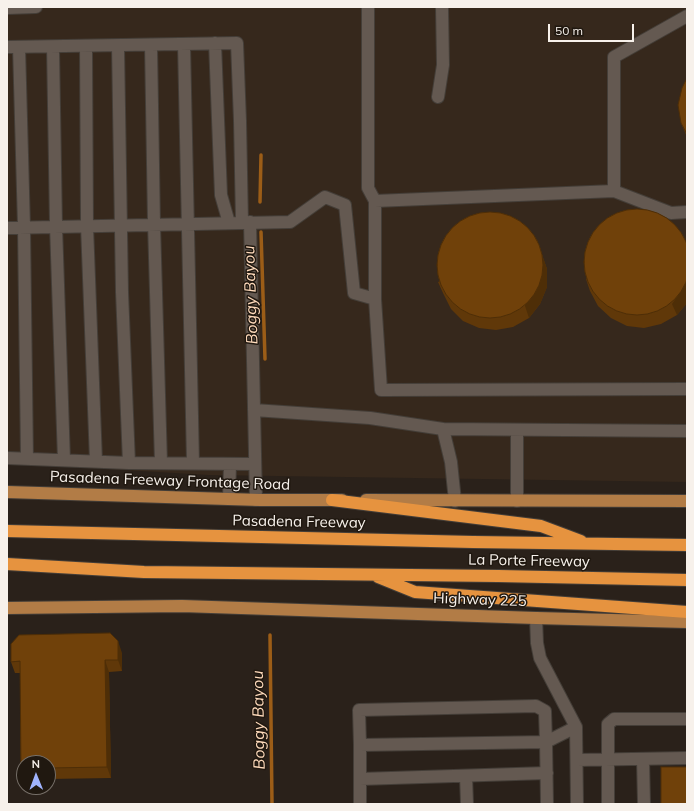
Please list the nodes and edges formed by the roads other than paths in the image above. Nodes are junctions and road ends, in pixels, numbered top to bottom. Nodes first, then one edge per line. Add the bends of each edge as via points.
1 (36, 7) edge
2 (368, 7) edge
3 (442, 7) edge
4 (7, 8) edge
5 (687, 16) edge
6 (215, 43) junction
7 (184, 44) junction
8 (151, 45) junction
9 (86, 46) junction
10 (118, 46) junction
11 (13, 47) edge
12 (53, 47) junction
13 (438, 97) dead end
14 (614, 191) junction
15 (375, 201) junction
16 (687, 212) edge
17 (229, 222) junction
18 (246, 222) junction
19 (154, 224) junction
20 (187, 224) junction
21 (122, 225) junction
22 (56, 226) junction
23 (87, 226) junction
24 (24, 227) junction
25 (7, 228) edge
26 (375, 299) junction
27 (687, 389) edge
28 (254, 410) junction
29 (443, 430) junction
30 (517, 430) junction
31 (687, 431) edge
32 (7, 458) edge
33 (27, 459) junction
34 (64, 460) junction
35 (96, 461) junction
36 (129, 463) junction
37 (161, 463) junction
38 (193, 463) junction
39 (230, 464) junction
40 (254, 464) junction
41 (7, 492) edge
42 (229, 499) junction
43 (256, 500) junction
44 (332, 500) junction
45 (455, 500) junction
46 (517, 501) junction
47 (687, 501) edge
48 (7, 531) edge
49 (590, 544) junction
50 (687, 545) edge
51 (7, 564) edge
52 (371, 574) junction
53 (687, 580) edge
54 (7, 608) edge
55 (687, 612) edge
56 (536, 618) junction
57 (687, 622) edge
58 (687, 719) edge
59 (576, 727) junction
60 (546, 742) junction
61 (360, 745) junction
62 (687, 758) edge
63 (643, 759) junction
64 (577, 760) junction
65 (608, 760) junction
66 (547, 773) junction
67 (466, 776) junction
68 (360, 779) junction
69 (360, 804) edge
70 (467, 804) edge
71 (548, 804) edge
72 (577, 804) edge
73 (608, 804) edge
74 (644, 804) edge

1 - 4 lane
2 - 15 lane via 368,188
3 - 13 lane via 443,65
5 - 14 lane via 614,57
6 - 7 lane
6 - 17 lane via 221,195
6 - 18 lane via 237,44
7 - 8 lane
7 - 20 lane
8 - 10 lane
8 - 19 lane
9 - 10 lane
9 - 12 lane
9 - 23 lane
10 - 21 lane
11 - 12 lane
11 - 24 lane
12 - 22 lane
14 - 15 lane
14 - 16 lane via 671,212
15 - 26 lane
17 - 18 lane
17 - 20 lane
18 - 26 lane via 290,222 325,197 345,205 354,293
18 - 28 lane
19 - 20 lane
19 - 21 lane
19 - 37 lane
20 - 38 lane
21 - 23 lane
21 - 36 lane
22 - 23 lane
22 - 24 lane
22 - 34 lane
23 - 35 lane
24 - 25 lane
24 - 33 lane
26 - 27 lane via 381,390
28 - 29 lane via 370,418
28 - 40 lane
29 - 30 lane
29 - 45 lane via 451,462
30 - 31 lane
30 - 46 lane
32 - 33 lane
33 - 34 lane
34 - 35 lane
35 - 36 lane
36 - 37 lane
37 - 38 lane
38 - 39 lane
39 - 40 lane
39 - 42 lane
40 - 43 lane
41 - 42 main road, Pasadena Freeway Frontage Road
42 - 43 main road, Pasadena Freeway Frontage Road
43 - 44 main road, Pasadena Freeway Frontage Road
44 - 45 main road
44 - 49 highway via 541,526
45 - 46 main road
46 - 47 main road
48 - 49 highway, Pasadena Freeway
49 - 50 highway, La Porte Freeway
51 - 52 highway via 144,572
52 - 53 highway, La Porte Freeway
52 - 55 highway via 414,592
54 - 56 main road, Highway 225 via 182,606
56 - 57 main road, Highway 225
56 - 59 lane via 540,658
58 - 65 lane via 614,719 608,724
59 - 60 lane
59 - 64 lane
60 - 61 lane
60 - 61 lane via 545,711 536,706 359,710
60 - 66 lane
61 - 68 lane
62 - 63 lane
63 - 65 lane
63 - 74 lane
64 - 65 lane
64 - 72 lane
65 - 73 lane
66 - 67 lane
66 - 71 lane
67 - 68 lane
67 - 70 lane
68 - 69 lane

